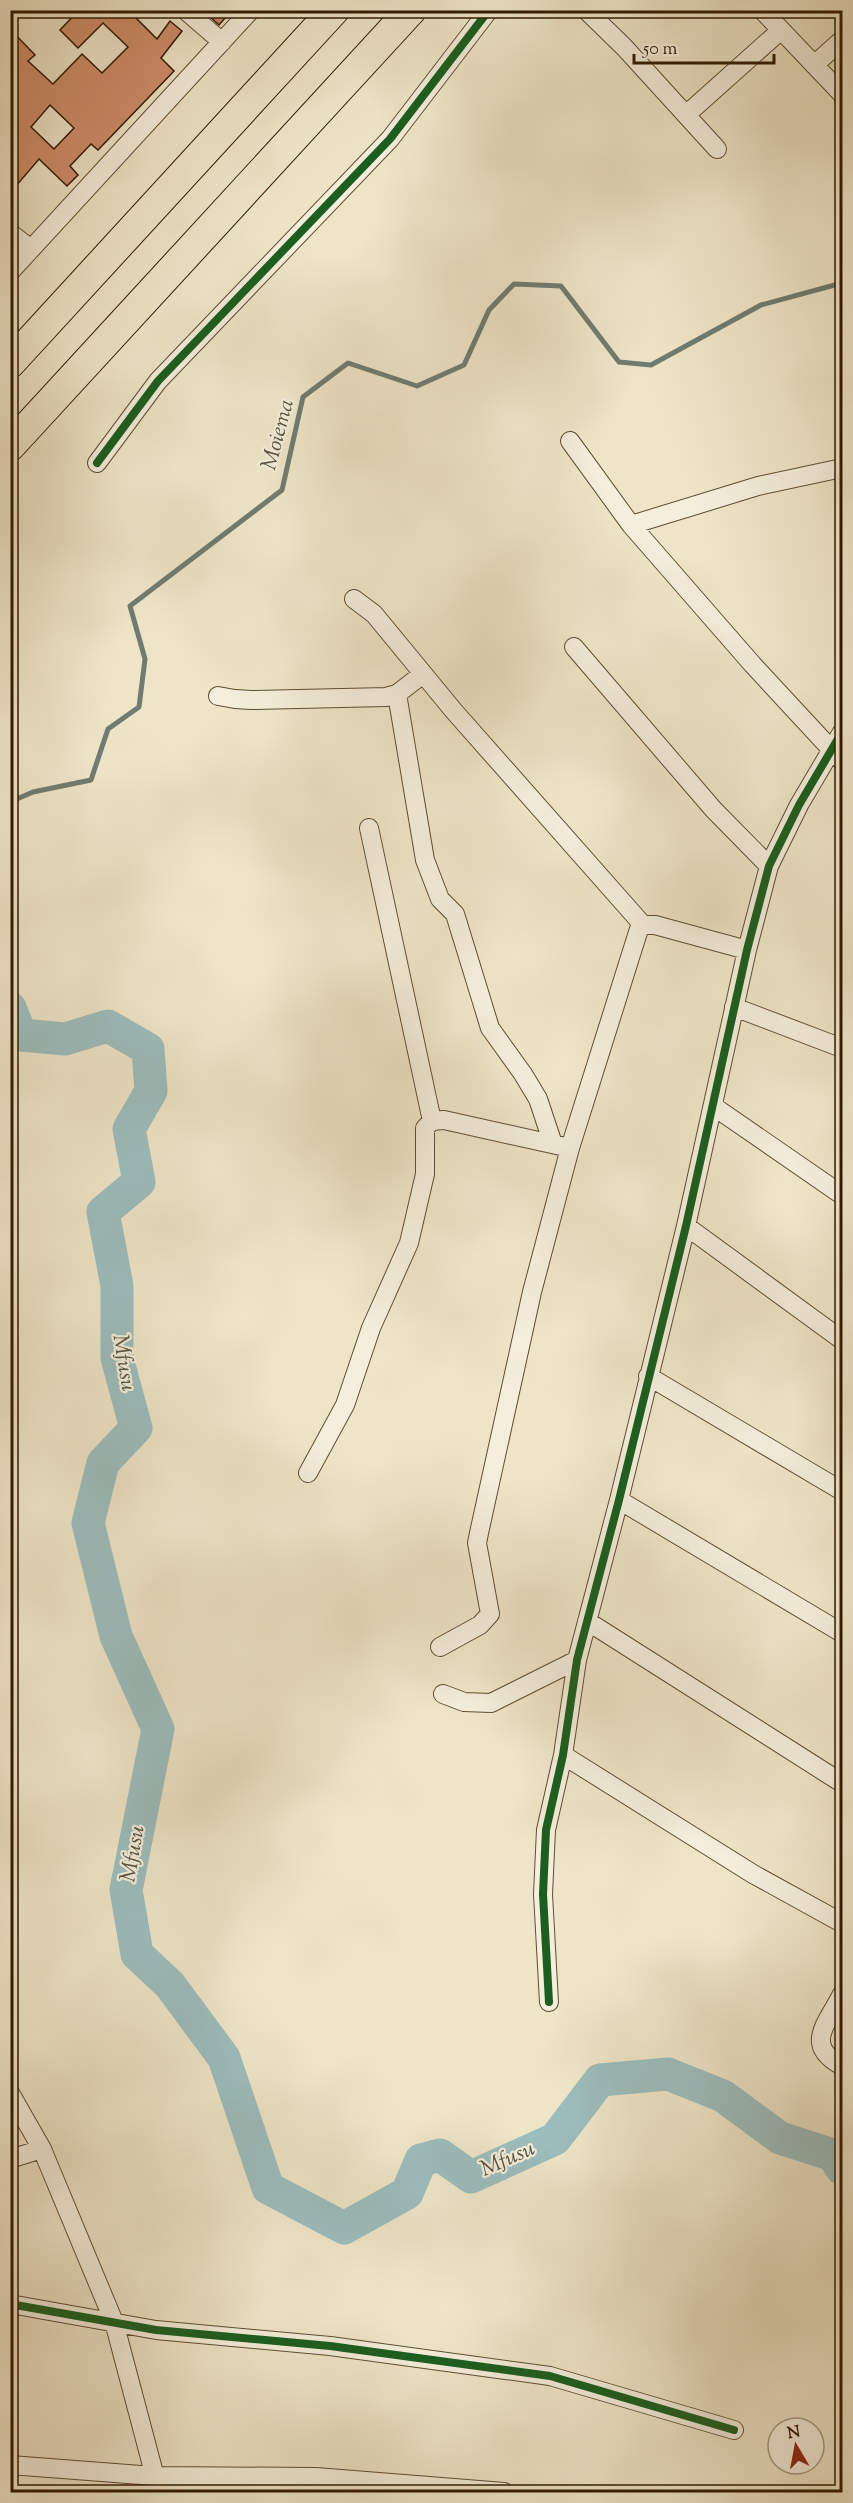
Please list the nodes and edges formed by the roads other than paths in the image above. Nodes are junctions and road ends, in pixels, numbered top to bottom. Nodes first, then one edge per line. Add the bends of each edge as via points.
1 (185, 10) edge
2 (251, 10) edge
3 (334, 10) edge
4 (411, 10) edge
5 (489, 10) edge
6 (586, 10) edge
7 (762, 10) edge
8 (780, 30) junction
9 (843, 40) edge
10 (222, 42) junction
11 (814, 64) junction
12 (843, 94) edge
13 (687, 114) junction
14 (717, 148) dead end
15 (10, 233) edge
16 (31, 249) junction
17 (10, 272) edge
18 (10, 363) edge
19 (570, 441) dead end
20 (10, 446) edge
21 (97, 463) dead end
22 (843, 468) edge
23 (631, 525) junction
24 (354, 599) dead end
25 (574, 646) dead end
26 (423, 674) junction
27 (397, 694) junction
28 (218, 696) dead end
29 (843, 732) edge
30 (838, 756) edge
31 (369, 828) dead end
32 (769, 866) junction
33 (643, 925) junction
34 (747, 950) junction
35 (734, 1007) junction
36 (843, 1048) edge
37 (712, 1106) junction
38 (432, 1121) junction
39 (562, 1146) junction
40 (843, 1195) edge
41 (686, 1226) junction
42 (843, 1340) edge
43 (648, 1376) junction
44 (308, 1473) dead end
45 (843, 1491) edge
46 (619, 1500) junction
47 (587, 1621) junction
48 (843, 1633) edge
49 (440, 1647) dead end
50 (577, 1660) junction
51 (443, 1694) dead end
52 (563, 1755) junction
53 (843, 1783) edge
54 (843, 1923) edge
55 (843, 1994) edge
56 (549, 2002) dead end
57 (843, 2066) edge
58 (10, 2093) edge
59 (42, 2149) junction
60 (10, 2159) edge
61 (10, 2304) edge
62 (114, 2322) junction
63 (734, 2430) dead end
64 (10, 2465) edge
65 (156, 2484) edge
66 (394, 2488) edge
67 (504, 2493) edge

1 - 10 street
2 - 10 street
3 - 18 highway
4 - 20 highway
5 - 21 street via 390,139 159,381
6 - 13 street
7 - 8 street
8 - 11 street
8 - 13 street
9 - 11 street
10 - 16 street
11 - 12 street
13 - 14 street
15 - 16 street
16 - 17 street
19 - 23 street
22 - 23 street via 758,486
23 - 30 street
24 - 26 street via 374,614
25 - 32 street via 713,809
26 - 27 street
26 - 33 street
27 - 28 street via 251,700
27 - 39 street via 425,860 440,899 455,914 490,1028 523,1074
29 - 30 street
30 - 32 street via 799,805
31 - 38 street
32 - 34 street
33 - 34 street
33 - 39 street
34 - 35 street
35 - 36 street
35 - 37 street
37 - 40 street
37 - 41 street
38 - 39 street via 444,1120
38 - 44 street via 425,1128 425,1174 409,1243 371,1328 345,1405
39 - 49 street via 477,1543 490,1614 480,1625
41 - 42 street
41 - 43 street
43 - 45 street
43 - 46 street
46 - 47 street
46 - 48 street
47 - 50 street
47 - 53 street
50 - 51 street via 490,1703 464,1702
50 - 52 street
52 - 54 street via 753,1874
52 - 56 street via 546,1830 543,1894
55 - 57 street via 820,2043 827,2058
58 - 59 street
59 - 60 street
59 - 62 street
61 - 62 street
62 - 63 street via 550,2376
62 - 65 street
64 - 65 street
65 - 66 street via 316,2477
66 - 67 street

